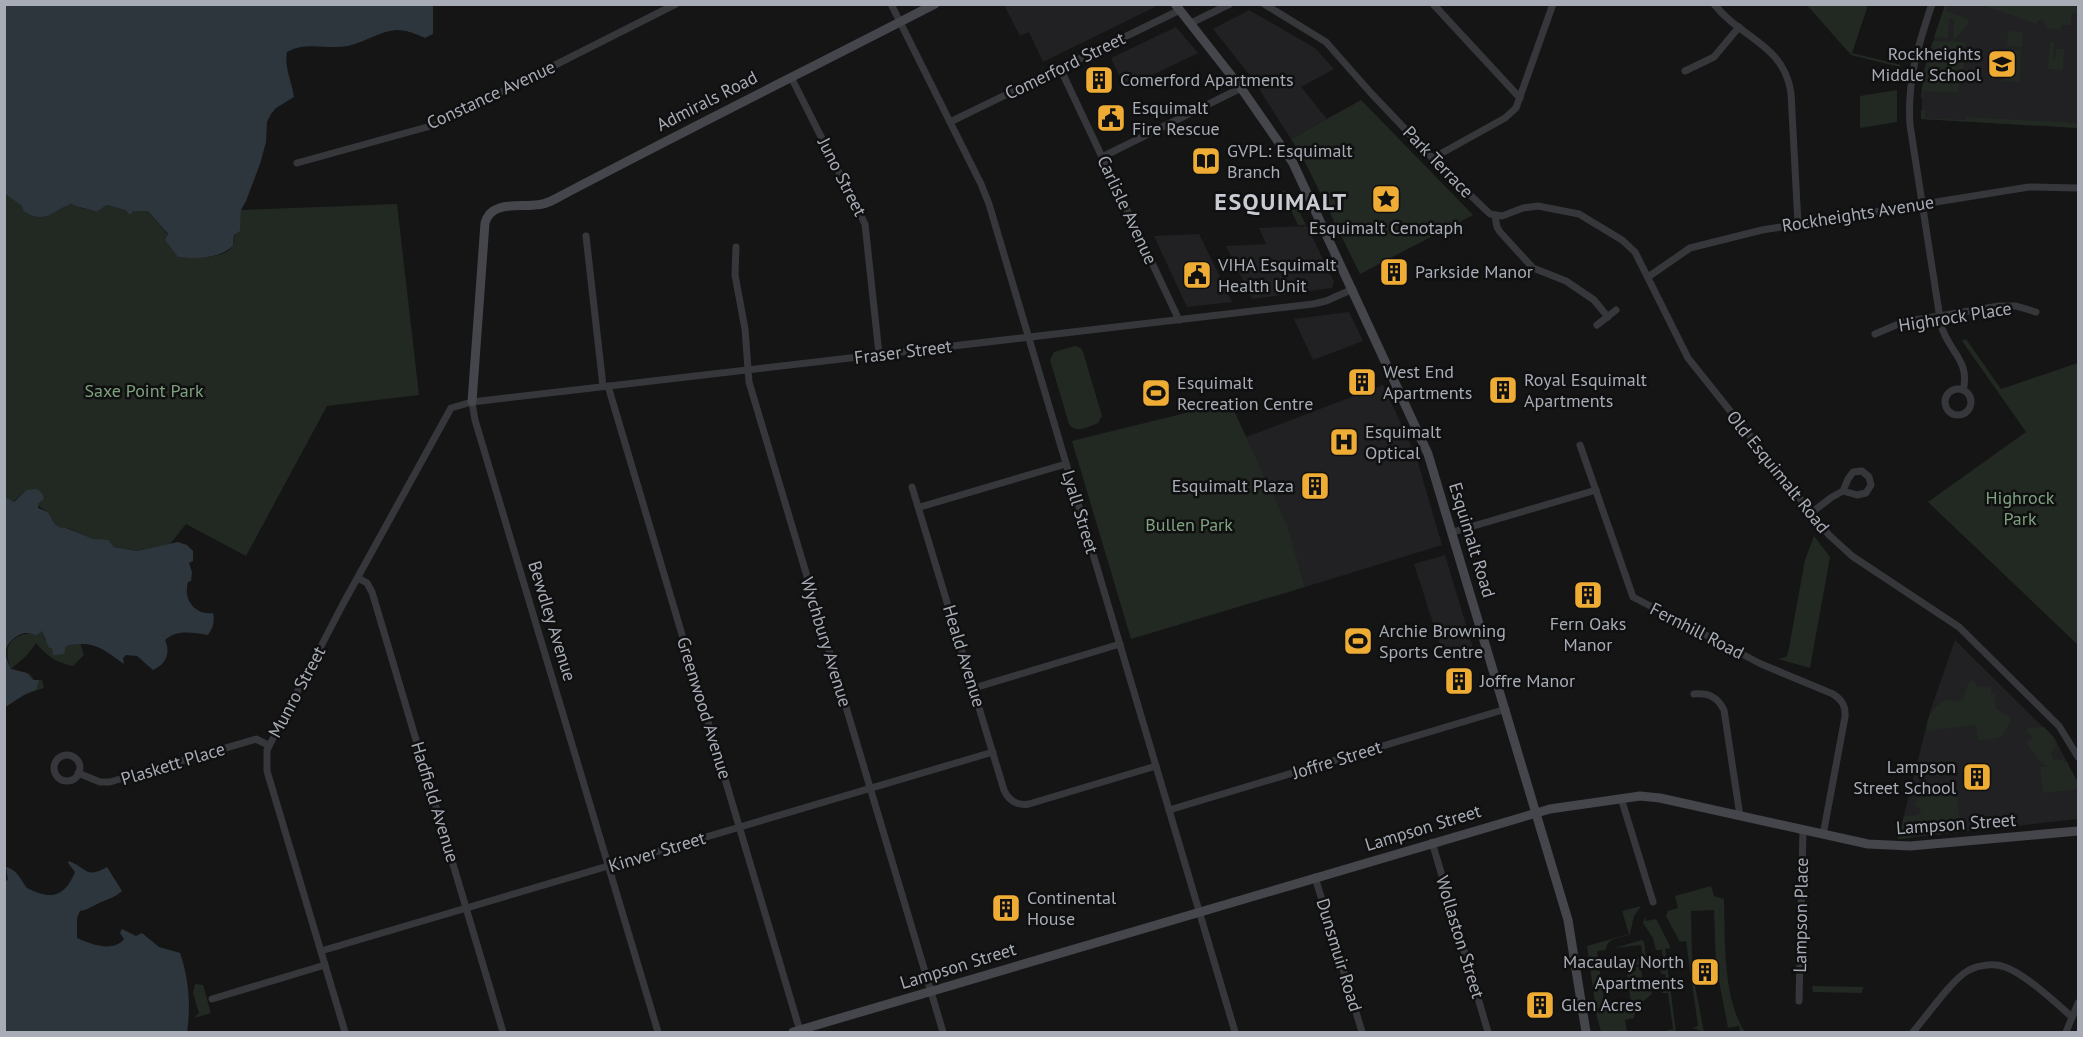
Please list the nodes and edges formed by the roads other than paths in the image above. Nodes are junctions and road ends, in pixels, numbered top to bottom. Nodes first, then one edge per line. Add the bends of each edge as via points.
1 (676, 4) edge
2 (891, 4) edge
3 (935, 4) edge
4 (1230, 4) edge
5 (1264, 4) edge
6 (1433, 4) edge
7 (1553, 4) edge
8 (1714, 4) edge
9 (1932, 4) edge
10 (1177, 7) edge
11 (900, 22) junction
12 (1191, 23) junction
13 (1739, 27) junction
14 (1060, 68) junction
15 (1685, 71) dead end
16 (791, 77) junction
17 (1241, 88) junction
18 (1520, 98) junction
19 (950, 122) junction
20 (1102, 157) junction
21 (1433, 158) junction
22 (297, 162) dead end
23 (2079, 188) edge
24 (1922, 204) junction
25 (490, 212) joint
26 (1496, 216) junction
27 (1798, 224) junction
28 (586, 236) dead end
29 (736, 247) dead end
30 (1648, 277) junction
31 (1353, 289) junction
32 (1616, 310) dead end
33 (2036, 312) dead end
34 (1940, 316) junction
35 (1608, 317) junction
36 (1179, 320) junction
37 (1597, 325) dead end
38 (1875, 334) dead end
39 (1028, 338) junction
40 (879, 354) junction
41 (749, 369) junction
42 (605, 386) junction
43 (1963, 390) dead end
44 (472, 402) junction
45 (451, 408) joint
46 (1580, 445) dead end
47 (1066, 464) junction
48 (912, 487) dead end
49 (1596, 490) junction
50 (1843, 491) dead end
51 (920, 507) junction
52 (1810, 513) junction
53 (1453, 532) junction
54 (358, 578) junction
55 (1120, 644) junction
56 (974, 688) junction
57 (1694, 694) dead end
58 (1506, 709) junction
59 (2076, 744) edge
60 (268, 745) junction
61 (993, 752) junction
62 (2079, 757) edge
63 (1156, 766) junction
64 (78, 773) dead end
65 (870, 788) junction
66 (1622, 798) junction
67 (1169, 810) junction
68 (1536, 812) junction
69 (1740, 816) junction
70 (739, 827) junction
71 (1803, 830) junction
72 (2079, 831) edge
73 (1823, 835) junction
74 (1432, 842) junction
75 (608, 866) junction
76 (1316, 877) junction
77 (1653, 902) dead end
78 (466, 909) junction
79 (1199, 912) junction
80 (321, 951) junction
81 (326, 965) junction
82 (930, 992) junction
83 (212, 999) dead end
84 (1799, 1001) dead end
85 (2079, 1003) edge
86 (2072, 1017) junction
87 (345, 1032) edge
88 (503, 1032) edge
89 (658, 1032) edge
90 (796, 1032) edge
91 (943, 1032) edge
92 (1235, 1032) edge
93 (1362, 1032) edge
94 (1488, 1032) edge
95 (1586, 1032) edge
96 (1913, 1032) edge
97 (2066, 1032) edge

1 - 22 street, Constance Avenue via 438,124
2 - 11 street, Lyall Street
3 - 11 main road, Admirals Road
4 - 12 street
5 - 21 street, Park Terrace via 1326,42
6 - 18 street
7 - 18 street
8 - 13 street
9 - 24 street via 1909,89
10 - 12 main road, Esquimalt Road
10 - 14 street, Comerford Street
11 - 16 main road, Admirals Road
11 - 19 street, Lyall Street
12 - 17 main road, Esquimalt Road
13 - 15 street via 1714,57
13 - 27 street via 1776,57 1790,83
14 - 19 street, Comerford Street
14 - 20 street, Carlisle Avenue
16 - 25 main road, Admirals Road via 554,200 500,207
16 - 40 street, Juno Street via 865,224
17 - 20 street
17 - 31 main road, Esquimalt Road via 1293,163
18 - 21 street via 1505,118
19 - 39 street, Lyall Street via 981,184
20 - 36 street, Carlisle Avenue
21 - 26 street, Park Terrace via 1485,210
23 - 24 street, Rockheights Avenue via 2030,187
24 - 27 street, Rockheights Avenue
24 - 34 street
25 - 44 main road, Bewdley Avenue via 484,223
26 - 30 street, Old Esquimalt Road via 1538,206 1579,214 1629,245
26 - 35 street, Park Terrace via 1500,232 1529,265 1566,281 1594,300
27 - 30 street, Rockheights Avenue via 1690,248
28 - 42 street, Greenwood Avenue
29 - 41 street, Wychbury Avenue via 735,275
30 - 52 street, Old Esquimalt Road via 1689,360
31 - 36 street, Fraser Street via 1318,304
31 - 53 main road, Esquimalt Road via 1425,445
32 - 35 street
33 - 34 street, Highrock Place via 2008,305
34 - 38 street, Highrock Place via 1898,323
34 - 43 street via 1946,338 1964,366
35 - 37 street
36 - 39 street, Fraser Street
39 - 40 street, Fraser Street
39 - 47 street, Lyall Street
40 - 41 street, Fraser Street
41 - 42 street, Fraser Street
41 - 65 street, Wychbury Avenue via 749,382
42 - 44 street, Fraser Street
42 - 70 street, Greenwood Avenue
44 - 45 street, Fraser Street
44 - 75 street, Bewdley Avenue
45 - 54 street, Munro Street
46 - 49 street, Fernhill Road
47 - 51 street
47 - 55 street, Lyall Street
48 - 51 street, Heald Avenue
49 - 53 street
49 - 73 street, Fernhill Road via 1633,597 1842,701 1846,711
50 - 52 street
51 - 56 street, Heald Avenue
52 - 59 street, Old Esquimalt Road via 1846,552 1959,627
53 - 58 main road, Esquimalt Road
54 - 60 street, Munro Street
54 - 78 street, Hadfield Avenue via 372,592
55 - 56 street
55 - 63 street, Lyall Street
56 - 61 street, Heald Avenue
57 - 69 street via 1711,695 1724,710
58 - 67 street, Joffre Street
58 - 68 main road, Esquimalt Road
59 - 62 street, Old Esquimalt Road
60 - 64 street, Plaskett Place via 256,739 110,782
60 - 80 street, Munro Street via 267,771
61 - 63 street, Heald Avenue via 1004,790 1019,804
61 - 65 street, Kinver Street
63 - 67 street, Lyall Street
65 - 70 street, Kinver Street
65 - 82 street, Wychbury Avenue
66 - 68 main road, Lampson Street
66 - 69 main road, Lampson Street via 1660,798
66 - 77 street
67 - 79 street, Lyall Street
68 - 74 main road, Lampson Street
68 - 95 main road, Esquimalt Road via 1569,923
69 - 71 main road, Lampson Street
70 - 75 street, Kinver Street
70 - 90 street, Greenwood Avenue
71 - 73 main road, Lampson Street
71 - 84 street, Lampson Place
72 - 73 main road, Lampson Street via 1910,846 1868,844
74 - 76 main road, Lampson Street
74 - 94 street, Wollaston Street
75 - 78 street, Kinver Street
75 - 89 street, Bewdley Avenue
76 - 79 main road, Lampson Street
76 - 93 street, Dunsmuir Road
78 - 80 street, Kinver Street
78 - 88 street, Hadfield Avenue
79 - 82 main road, Lampson Street
79 - 92 street, Lyall Street
80 - 81 street, Munro Street
81 - 83 street
81 - 87 street, Munro Street
82 - 90 main road, Lampson Street
82 - 91 street, Wychbury Avenue
85 - 86 street
86 - 96 street via 2020,975 2005,966 1987,964 1969,970 1957,980
86 - 97 street

